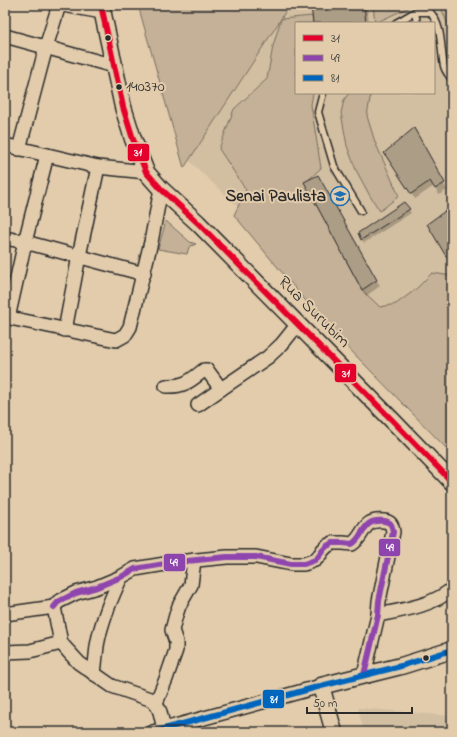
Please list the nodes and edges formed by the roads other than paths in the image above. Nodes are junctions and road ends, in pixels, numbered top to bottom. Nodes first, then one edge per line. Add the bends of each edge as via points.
1 (59, 5) edge
2 (63, 5) edge
3 (102, 8) edge
4 (415, 12) junction
5 (398, 22) edge
6 (417, 22) edge
7 (5, 36) edge
8 (46, 47) junction
9 (114, 66) junction
10 (452, 80) edge
11 (323, 94) edge
12 (5, 145) edge
13 (19, 149) junction
14 (47, 156) junction
15 (98, 167) junction
16 (146, 172) junction
17 (161, 189) junction
18 (361, 211) dead end
19 (5, 238) edge
20 (26, 242) junction
21 (79, 256) junction
22 (144, 274) junction
23 (7, 318) edge
24 (298, 324) junction
25 (65, 330) junction
26 (166, 386) dead end
27 (222, 389) junction
28 (198, 405) dead end
29 (452, 482) edge
30 (194, 560) junction
31 (120, 577) junction
32 (452, 589) edge
33 (54, 607) junction
34 (5, 614) edge
35 (378, 615) junction
36 (61, 643) junction
37 (452, 650) edge
38 (5, 652) edge
39 (94, 674) junction
40 (364, 675) junction
41 (321, 686) junction
42 (156, 703) junction
43 (180, 729) edge
44 (158, 731) edge
45 (334, 732) edge

1 - 8 street
2 - 3 street
3 - 9 street, Rua Surubim
4 - 5 lane
4 - 6 lane
4 - 10 lane via 430,12 435,18 440,33 444,67
7 - 8 street
8 - 9 street
8 - 13 street
9 - 16 street, Rua Surubim via 123,107
11 - 18 lane via 318,112 334,166
12 - 13 street
13 - 14 street
14 - 15 street
14 - 20 street
15 - 16 street
15 - 21 street
16 - 17 street, Rua Surubim
17 - 22 street
17 - 24 street, Rua Surubim via 198,222
19 - 20 street
20 - 21 street
20 - 23 street
21 - 22 street
21 - 25 street
22 - 25 street via 130,327 121,338 116,340
23 - 25 street
24 - 27 street via 268,357
24 - 29 street, Rua Surubim
26 - 27 street via 189,382 204,370 208,370
27 - 28 street
30 - 31 street via 135,569
30 - 35 street via 256,557 304,564 320,556 327,546 356,542 366,526 371,523 378,520 389,522 393,532
30 - 42 street via 191,585 179,606 172,630 176,650
31 - 33 street via 76,593 58,602
31 - 39 street via 102,624
32 - 35 street via 421,606
33 - 34 street
33 - 36 street
35 - 40 street
36 - 38 street via 30,651
36 - 39 street via 79,663
37 - 40 street
39 - 42 street via 112,686 144,696
40 - 41 street
41 - 43 street
41 - 45 street
42 - 44 street via 160,712
43 - 44 street

